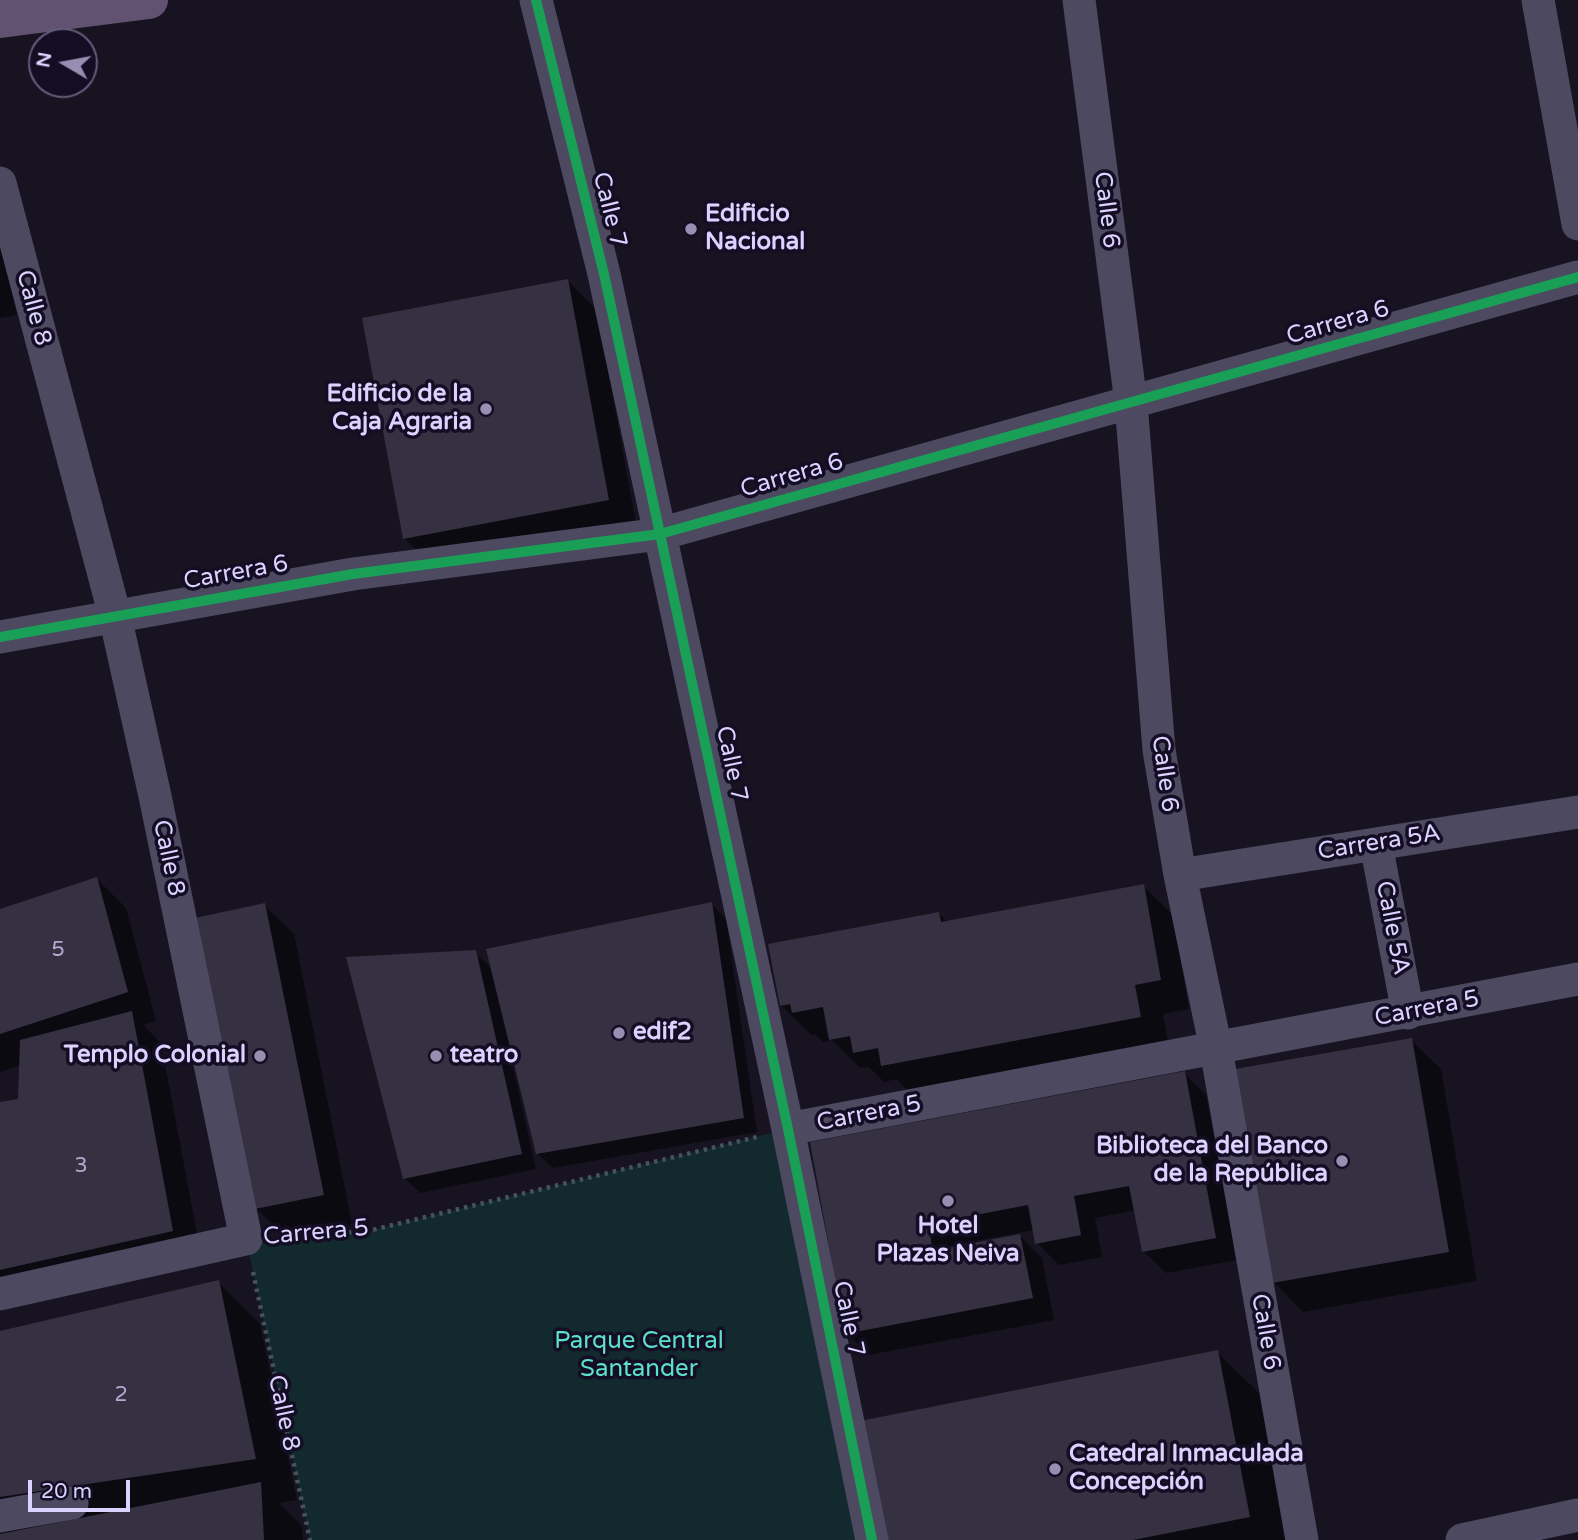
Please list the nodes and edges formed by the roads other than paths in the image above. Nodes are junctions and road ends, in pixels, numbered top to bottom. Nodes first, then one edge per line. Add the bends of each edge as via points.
1 (149, 0) edge
2 (536, 0) edge
3 (1079, 0) edge
4 (1538, 0) edge
5 (0, 19) edge
6 (0, 183) edge
7 (1578, 224) edge
8 (1578, 276) edge
9 (1131, 403) junction
10 (660, 534) junction
11 (115, 617) junction
12 (0, 636) edge
13 (1578, 812) edge
14 (1376, 844) junction
15 (1180, 876) junction
16 (1578, 979) edge
17 (1408, 1013) junction
18 (1216, 1049) junction
19 (788, 1129) junction
20 (246, 1239) joint
21 (0, 1294) edge
22 (72, 1503) dead end
23 (1578, 1515) edge
24 (0, 1517) edge
25 (872, 1540) edge
26 (1301, 1540) edge
27 (1462, 1540) edge

1 - 5 main road
2 - 10 street, Calle 7 via 604,274
3 - 9 street, Calle 6
4 - 7 street
6 - 11 street, Calle 8
8 - 9 street, Carrera 6
9 - 10 street, Carrera 6
9 - 15 street, Calle 6 via 1159,750
10 - 11 street, Carrera 6 via 352,574
10 - 19 street, Calle 7
11 - 12 street, Carrera 6
11 - 20 street, Calle 8
13 - 14 street, Carrera 5A
14 - 15 street, Carrera 5A
14 - 17 street, Calle 5A
15 - 18 street, Calle 6
16 - 17 street, Carrera 5
17 - 18 street, Carrera 5
18 - 19 street, Carrera 5
18 - 26 street, Calle 6
19 - 25 street, Calle 7
20 - 21 street, Carrera 5
22 - 24 street
23 - 27 street

